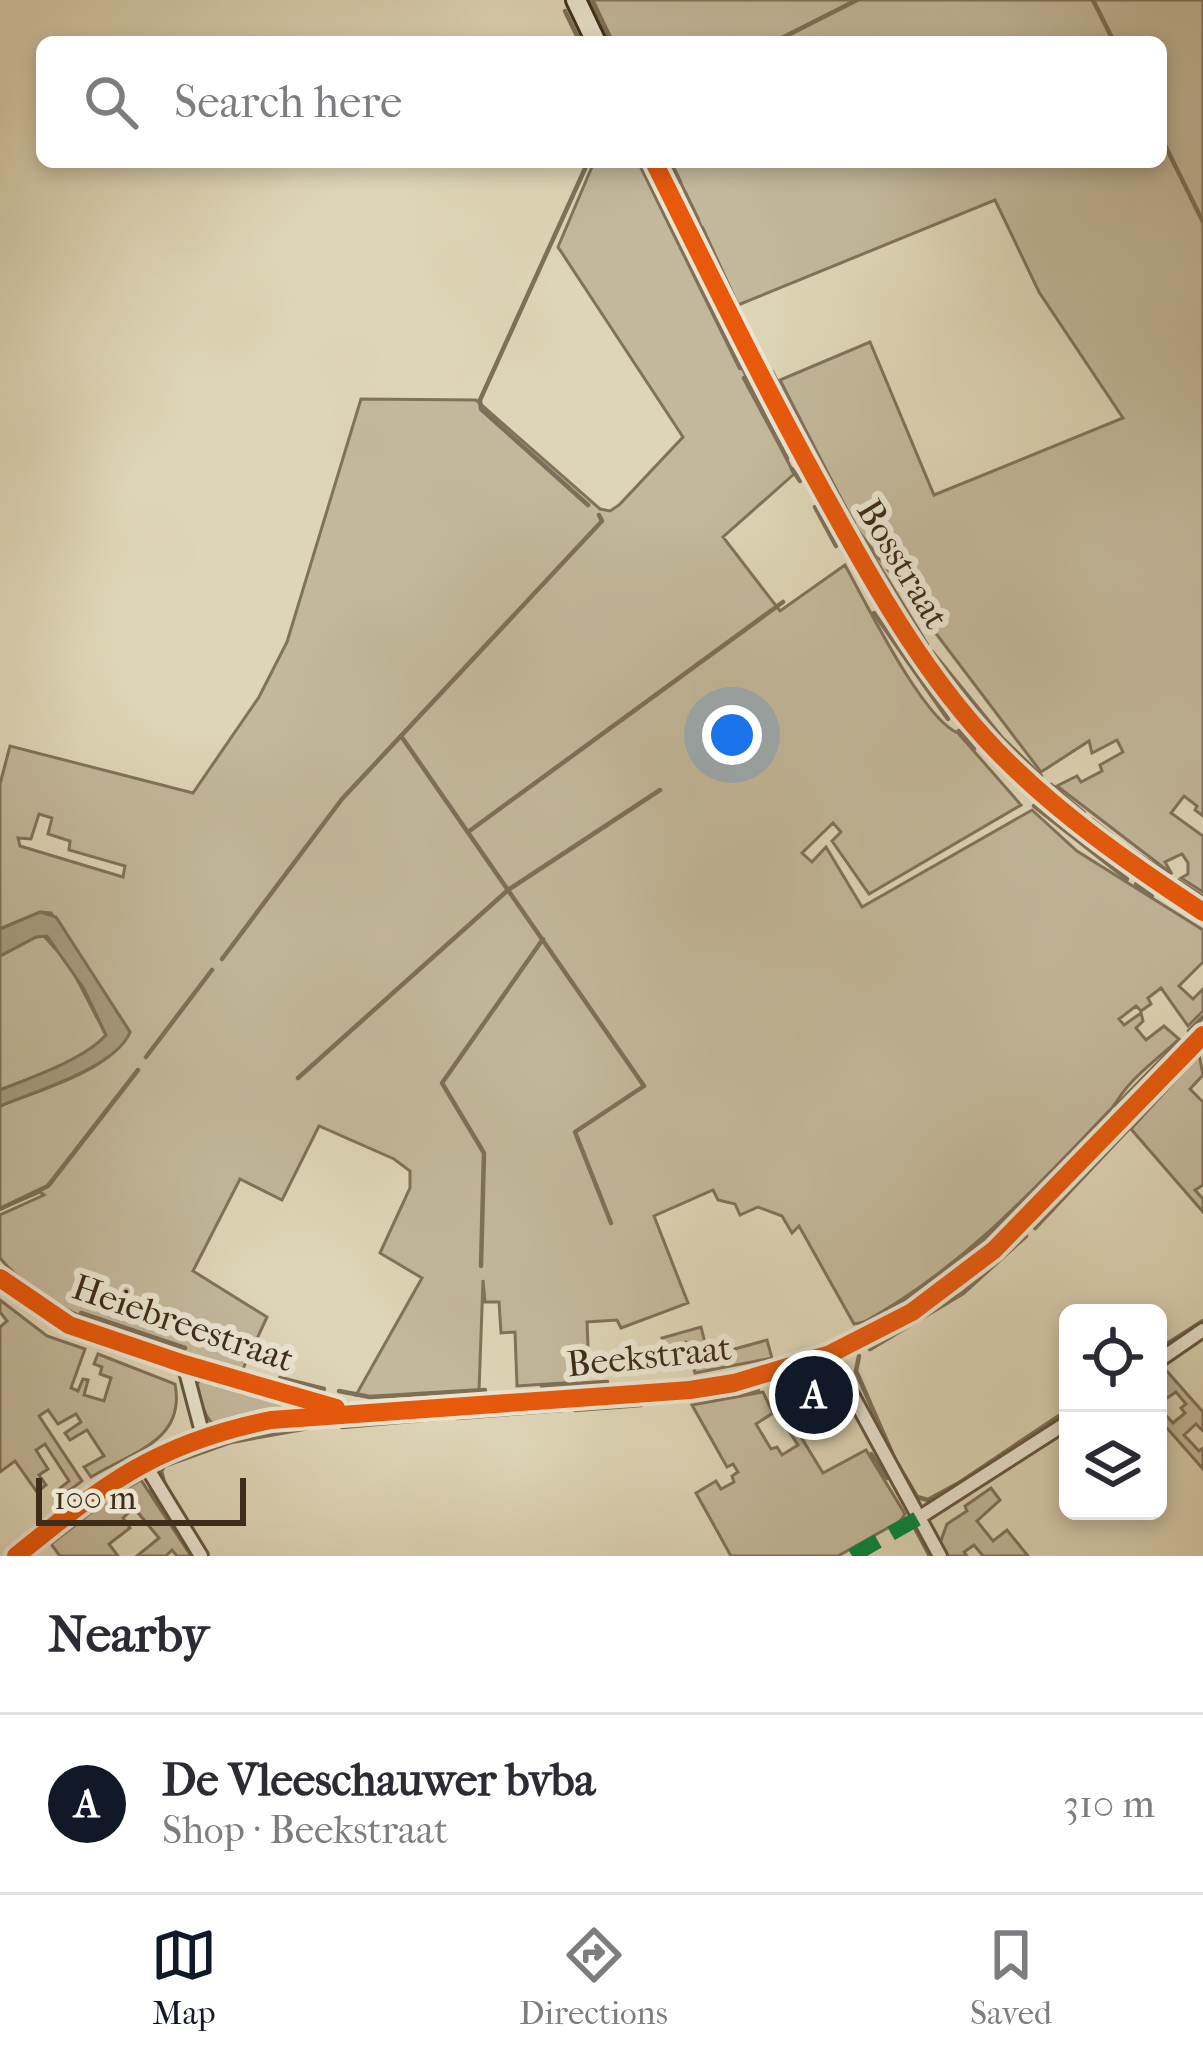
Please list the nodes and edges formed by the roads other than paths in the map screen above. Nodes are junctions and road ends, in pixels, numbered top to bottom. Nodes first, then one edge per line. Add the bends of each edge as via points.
1 (576, 0) edge
2 (593, 36) edge
3 (658, 168) edge
4 (1203, 912) edge
5 (1203, 1035) edge
6 (0, 1278) edge
7 (1203, 1330) edge
8 (830, 1354) junction
9 (1167, 1354) edge
10 (184, 1364) junction
11 (354, 1413) junction
12 (1059, 1428) edge
13 (202, 1436) junction
14 (143, 1461) junction
15 (920, 1517) junction
16 (16, 1556) edge
17 (201, 1556) edge
18 (940, 1556) edge

1 - 2 street
3 - 4 street, Bosstraat via 815,478 926,667 994,748 1076,823
5 - 8 street, Beekstraat via 994,1250 912,1312
6 - 10 street, Heiebreestraat via 69,1325
7 - 9 street
8 - 11 street, Beekstraat via 689,1390
8 - 15 street
10 - 11 street, Heiebreestraat
10 - 13 street, Heiebreestraat
11 - 13 street, Beekstraat
12 - 15 street
13 - 14 street, Beekstraat
14 - 16 street, Beekstraat
14 - 17 street
15 - 18 street

